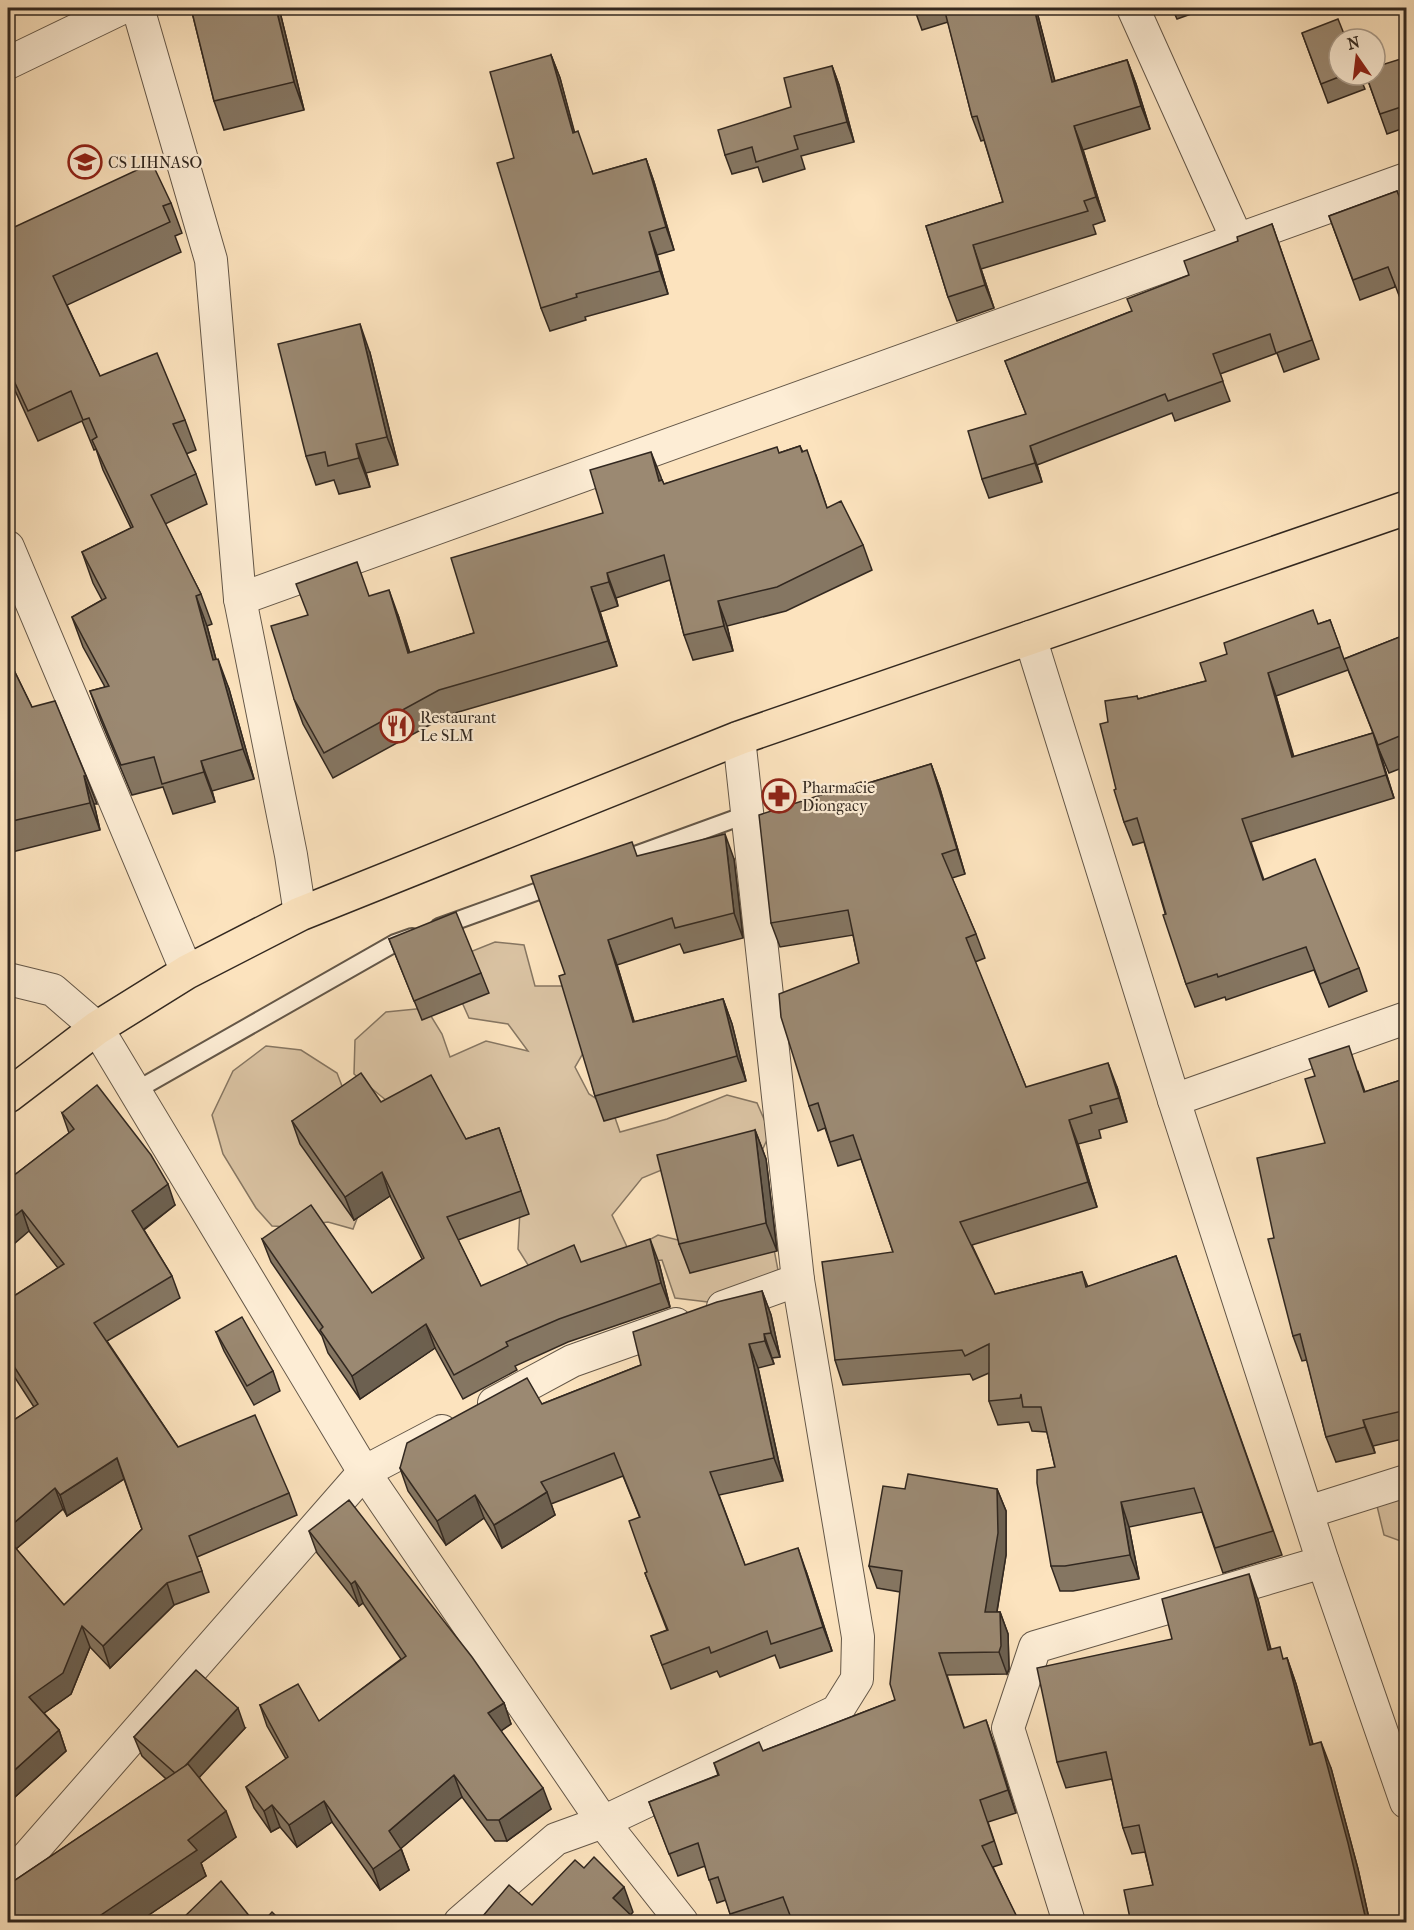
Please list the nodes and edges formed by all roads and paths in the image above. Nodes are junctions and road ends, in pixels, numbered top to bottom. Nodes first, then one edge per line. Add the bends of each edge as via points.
1 (122, 8) edge
2 (138, 8) edge
3 (1133, 8) edge
4 (8, 63) edge
5 (1407, 179) edge
6 (1237, 239) junction
7 (1407, 508) edge
8 (8, 547) edge
9 (240, 599) junction
10 (1030, 637) junction
11 (739, 738) junction
12 (748, 814) junction
13 (605, 867) edge
14 (572, 879) edge
15 (300, 914) junction
16 (187, 972) junction
17 (8, 979) edge
18 (1407, 1018) edge
19 (97, 1028) junction
20 (135, 1091) junction
21 (8, 1096) edge
22 (1174, 1100) junction
23 (798, 1280) junction
24 (364, 1472) junction
25 (1407, 1482) edge
26 (1308, 1512) junction
27 (1323, 1562) junction
28 (1407, 1802) edge
29 (603, 1822) junction
30 (8, 1879) edge
31 (460, 1923) edge
32 (682, 1923) edge
33 (1069, 1923) edge

1 - 4 street
2 - 9 street via 211,260
3 - 6 street
5 - 6 street
6 - 9 street
7 - 10 main road
8 - 16 street
9 - 15 street
10 - 11 main road
10 - 22 street
11 - 12 street
11 - 15 main road
12 - 13 lane
12 - 23 street
14 - 20 lane via 395,943
15 - 16 main road
16 - 19 main road
17 - 19 street via 53,990
18 - 22 street
19 - 20 street
19 - 21 main road
20 - 24 street
22 - 26 street
23 - 24 street via 573,1361
23 - 29 street via 858,1637 857,1679 837,1711
24 - 29 street
24 - 30 street
25 - 26 street
26 - 27 street
27 - 28 street
27 - 33 street via 1035,1647 1008,1728
29 - 31 street via 556,1839
29 - 32 street

